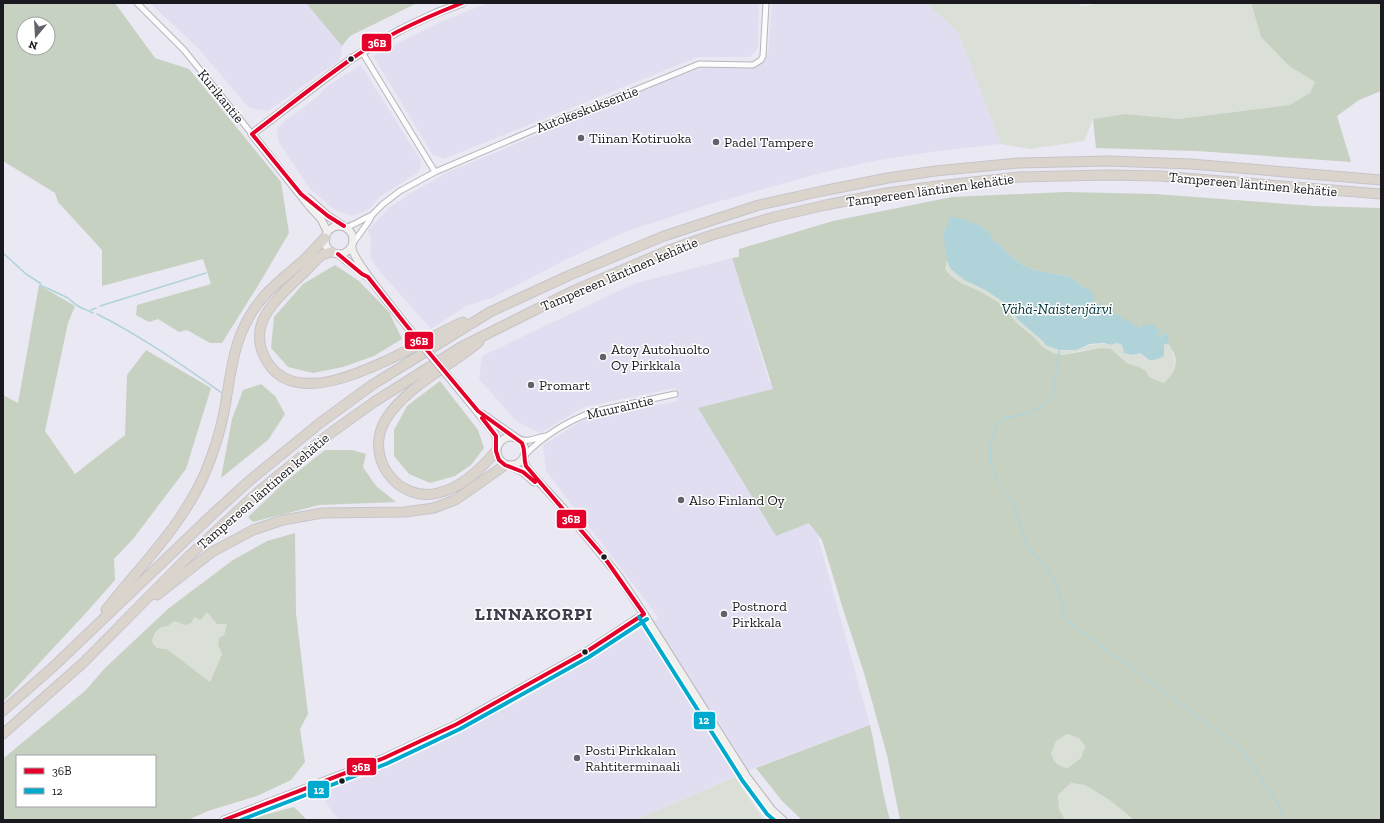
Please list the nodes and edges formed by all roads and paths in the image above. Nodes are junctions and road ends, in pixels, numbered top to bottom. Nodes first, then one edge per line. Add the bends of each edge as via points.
1 (137, 3) edge
2 (462, 3) edge
3 (766, 3) edge
4 (362, 52) junction
5 (252, 134) junction
6 (435, 172) junction
7 (1381, 180) edge
8 (301, 194) junction
9 (1381, 194) edge
10 (372, 215) junction
11 (345, 227) junction
12 (326, 235) junction
13 (352, 245) junction
14 (335, 253) junction
15 (368, 277) junction
16 (490, 312) junction
17 (492, 331) junction
18 (675, 394) dead end
19 (478, 411) junction
20 (546, 436) junction
21 (517, 438) junction
22 (497, 449) junction
23 (524, 457) junction
24 (507, 465) junction
25 (546, 490) junction
26 (138, 609) junction
27 (644, 614) junction
28 (89, 632) junction
29 (3, 712) edge
30 (3, 734) edge
31 (224, 820) edge
32 (783, 820) edge

1 - 5 street, Kurikantie via 184,50
2 - 4 main road via 436,13
3 - 6 street, Autokeskuksentie via 763,56 753,65 699,64
4 - 5 main road via 337,68
4 - 6 street
5 - 8 main road, Kurikantie
6 - 10 street, Autokeskuksentie via 400,191
7 - 16 highway, Tampereen läntinen kehätie via 1191,164 1108,161 1019,163 935,171 822,190 759,205 695,225 626,251
8 - 11 main road, Kurikantie
8 - 12 main road, Kurikantie via 323,221
9 - 17 highway, Tampereen läntinen kehätie via 1191,178 1107,175 1019,177 887,193 774,217 669,250 575,290
10 - 11 street, Autokeskuksentie
10 - 13 street, Autokeskuksentie
11 - 12 main road via 335,226
11 - 13 main road via 352,234
12 - 14 main road via 326,246
12 - 28 highway via 305,259 265,294 253,310 234,355 218,438 199,486 166,539
13 - 14 main road via 346,252
13 - 15 main road via 354,256
14 - 15 main road
14 - 16 highway via 322,255 317,259 278,297 264,317 260,339 264,355 276,372 287,379 314,383 345,377
15 - 19 main road, bridge
16 - 28 highway, Tampereen läntinen kehätie via 372,385 282,453 215,512
17 - 22 highway via 434,374 393,410 382,428 379,454 384,468 397,484 416,494 431,495 455,487 477,472
17 - 26 highway, Tampereen läntinen kehätie via 417,374 307,451 257,493
18 - 20 street, Muuraintie via 592,412
19 - 21 main road
19 - 22 main road via 496,436
20 - 21 street, Muuraintie via 524,441
20 - 23 street, Muuraintie
21 - 22 main road via 506,437
21 - 23 main road via 524,447
22 - 24 main road via 499,460
23 - 24 main road via 514,466
23 - 25 main road via 526,466
24 - 25 main road via 523,472
24 - 26 highway via 455,500 434,508 405,512 308,515 253,530 212,552
25 - 27 main road via 604,557
26 - 30 highway, Tampereen läntinen kehätie via 83,663
27 - 31 main road via 586,652 457,724 384,758
27 - 32 main road via 747,777 772,810
28 - 29 highway, Tampereen läntinen kehätie

